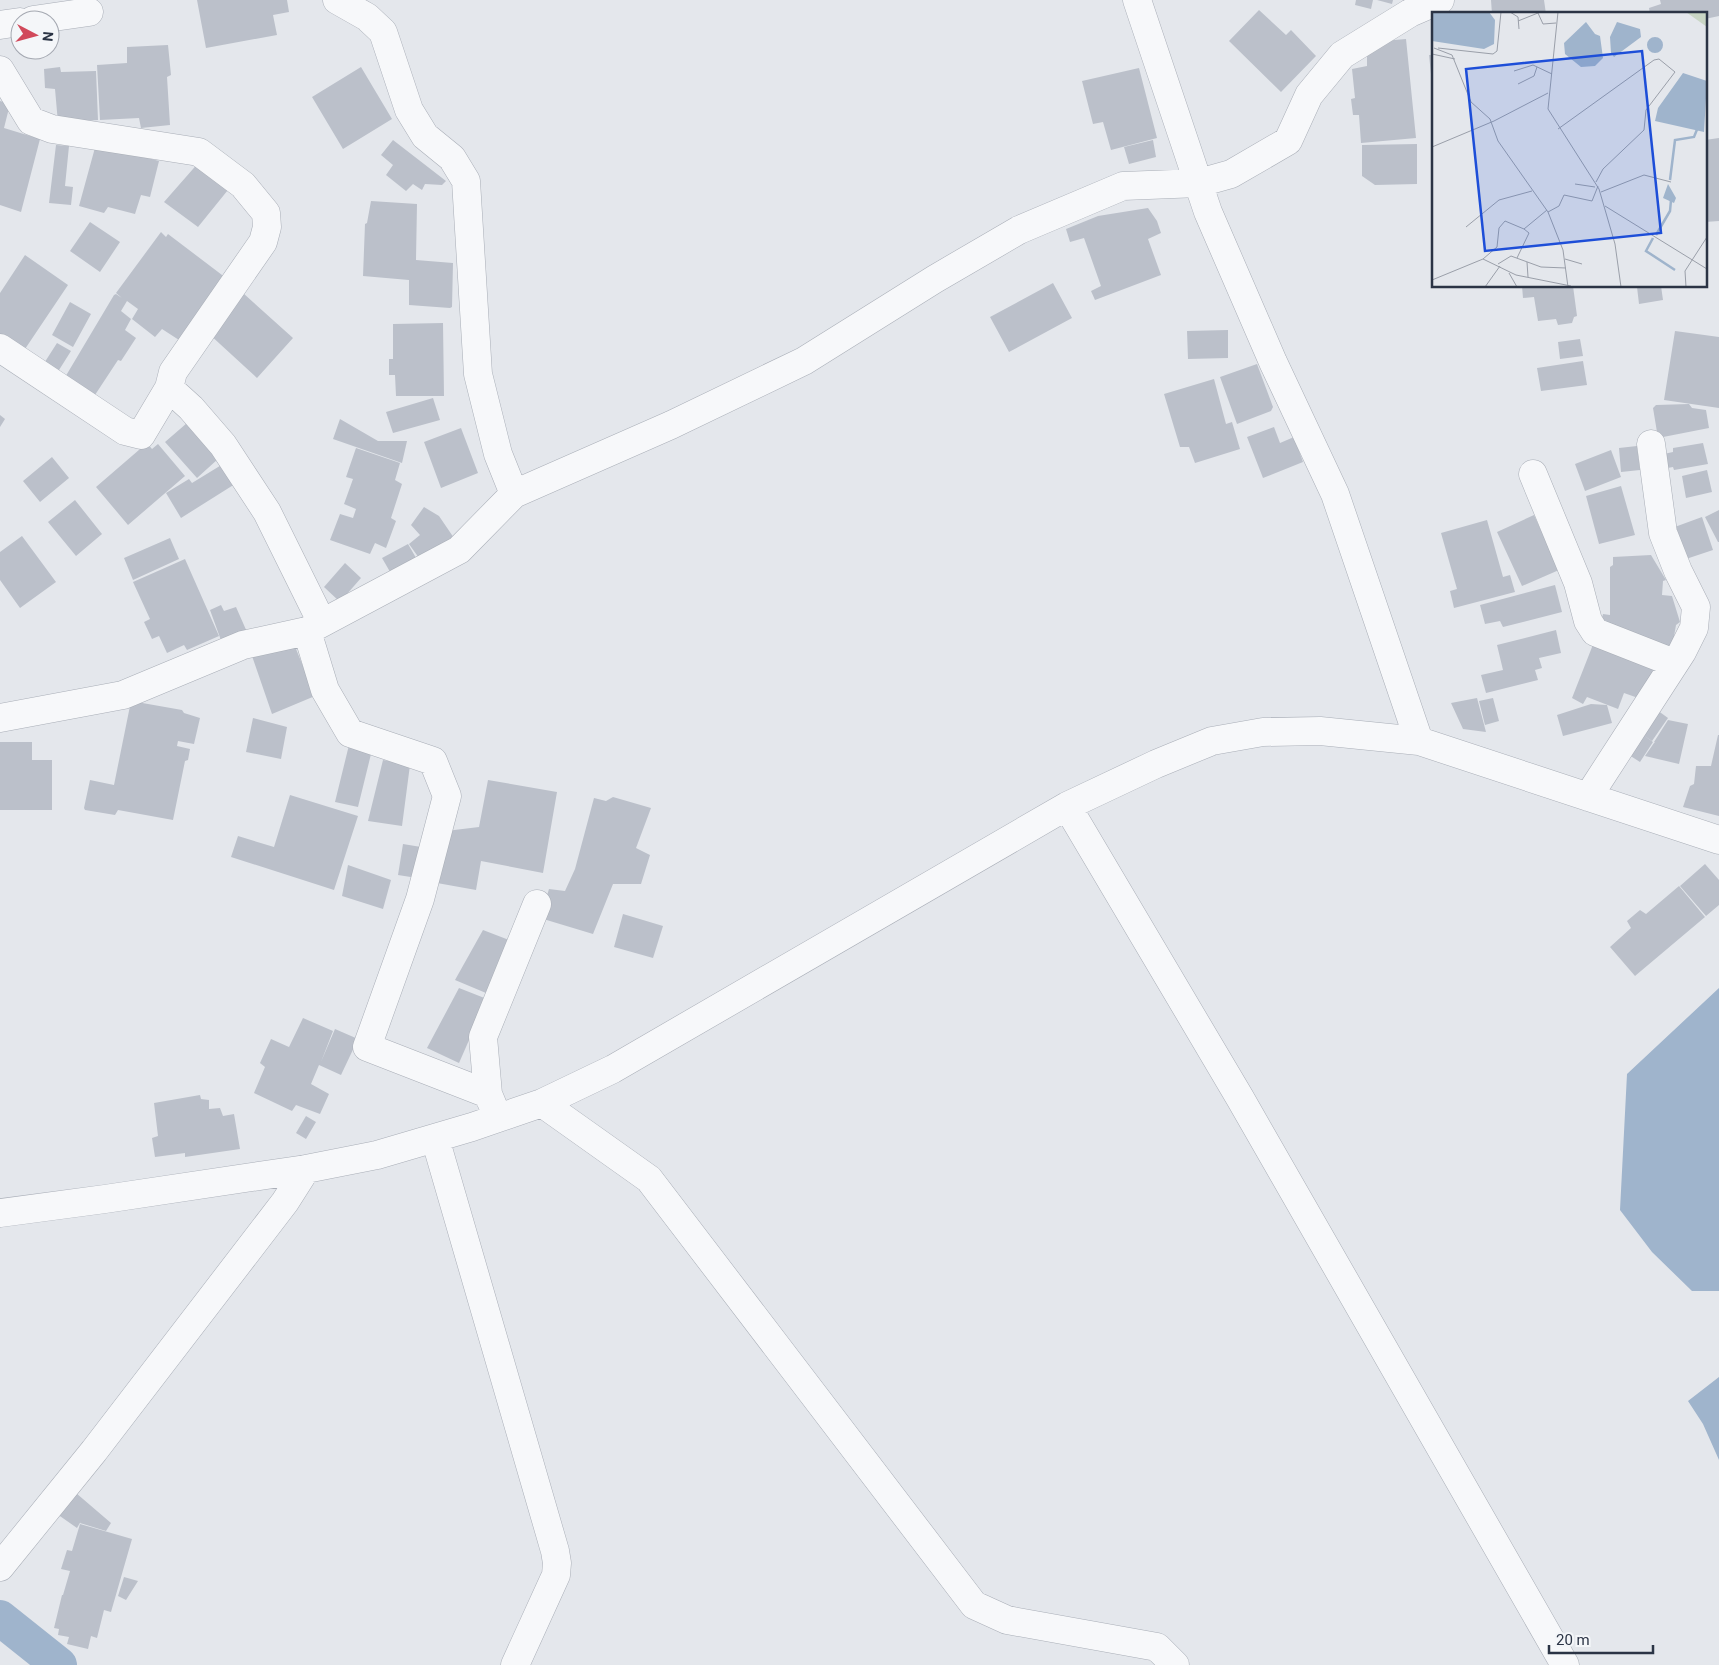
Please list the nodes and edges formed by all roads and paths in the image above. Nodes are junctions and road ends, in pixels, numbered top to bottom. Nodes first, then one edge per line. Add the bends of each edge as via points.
1 (336, 0) edge
2 (1137, 0) edge
3 (1440, 0) edge
4 (89, 12) dead end
5 (60, 16) edge
6 (0, 70) edge
7 (1199, 183) junction
8 (0, 348) edge
9 (169, 388) junction
10 (1651, 444) dead end
11 (1533, 474) dead end
12 (514, 494) junction
13 (314, 627) junction
14 (1674, 663) junction
15 (0, 718) edge
16 (1419, 741) junction
17 (1588, 797) junction
18 (1067, 806) junction
19 (1719, 840) edge
20 (537, 904) dead end
21 (488, 1094) junction
22 (542, 1103) junction
23 (498, 1118) junction
24 (435, 1138) junction
25 (306, 1168) junction
26 (0, 1213) edge
27 (0, 1568) edge
28 (515, 1665) edge
29 (1175, 1665) edge
30 (1565, 1665) edge

1 - 12 street via 367,18 383,32 410,110 425,136 452,158 466,181 478,374 498,454
2 - 7 street
3 - 7 street via 1410,12 1342,55 1309,95 1288,141 1231,174
4 - 5 street
6 - 9 street via 32,121 52,129 199,152 242,185 266,212 263,242 173,372
7 - 12 street via 1124,186 1019,230 804,361 671,425
7 - 16 street via 1208,212 1269,353 1336,494
8 - 9 street via 125,431 141,435
9 - 13 street via 192,408 223,445 267,512
10 - 14 street via 1663,533 1696,607 1694,628
11 - 14 street via 1575,576 1592,628 1595,632
12 - 13 street via 459,550
13 - 15 street via 243,645 123,695
13 - 21 street via 326,690 350,733 433,761 447,796 420,899 368,1047
14 - 17 street
16 - 17 street
16 - 18 street via 1320,731 1263,732 1212,741
17 - 19 street
18 - 22 street via 613,1069
18 - 30 street via 1245,1106
20 - 21 street via 483,1038
21 - 23 street
22 - 23 street
22 - 29 street via 649,1179 974,1605 1007,1620 1157,1647
23 - 24 street
24 - 25 street via 377,1155
24 - 28 street via 557,1563 556,1575
25 - 26 street
25 - 27 street via 285,1202

